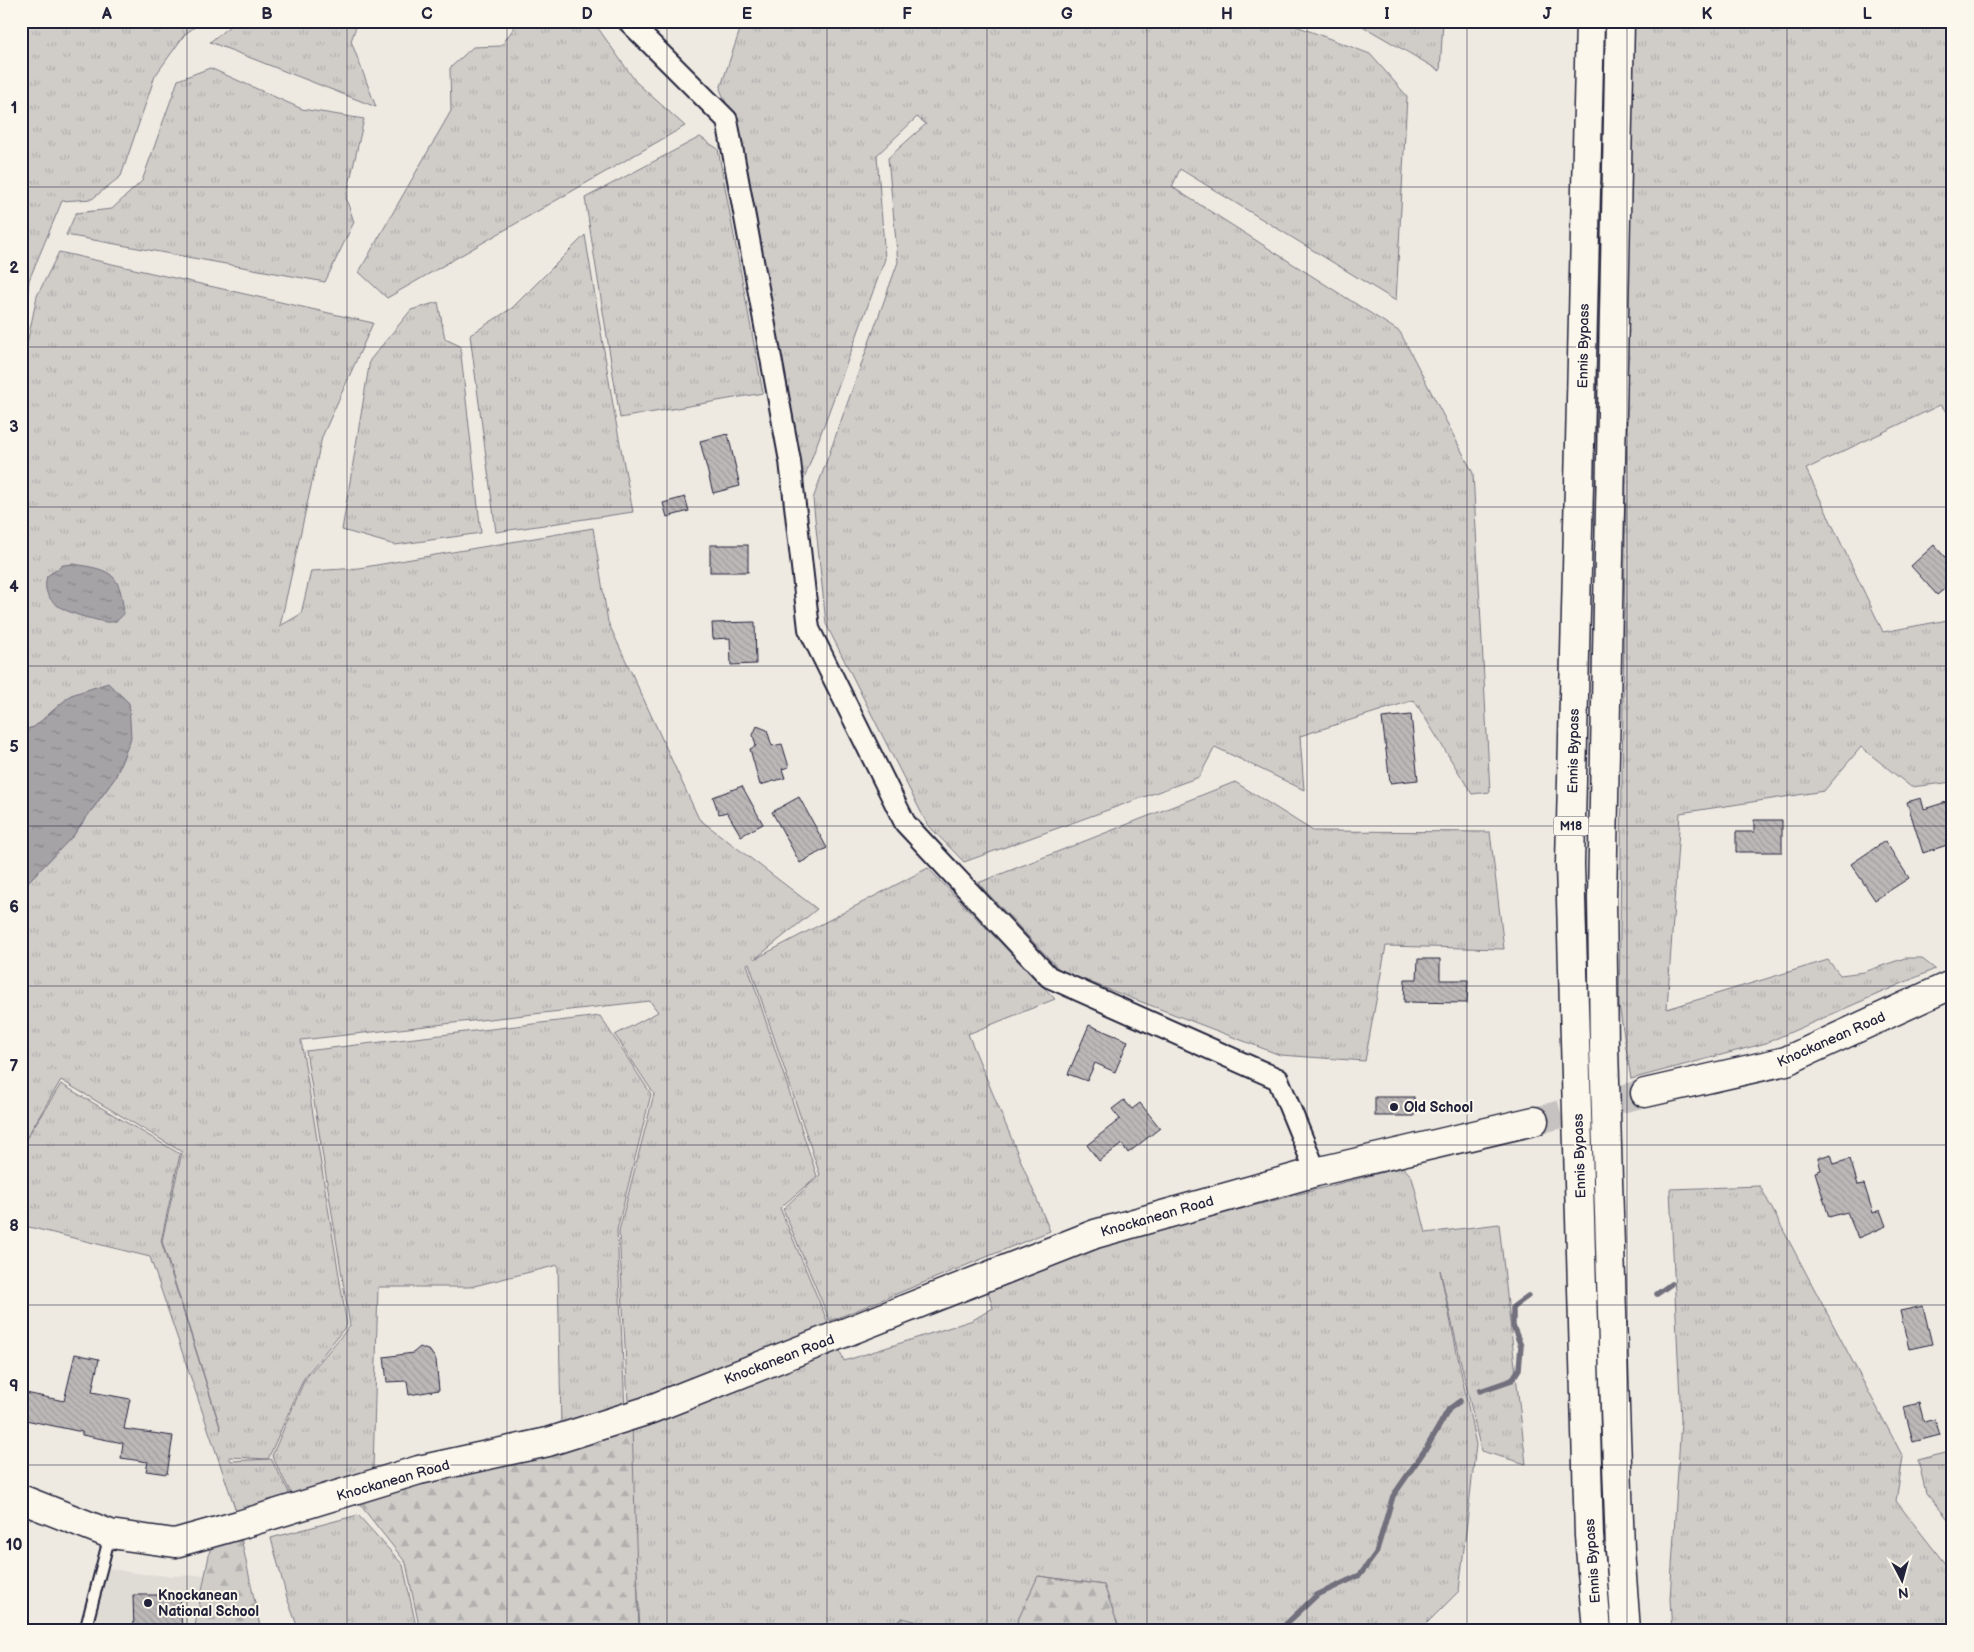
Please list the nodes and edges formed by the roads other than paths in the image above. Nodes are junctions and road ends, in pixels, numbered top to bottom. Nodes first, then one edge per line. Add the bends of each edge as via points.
1 (628, 21) edge
2 (1590, 21) edge
3 (1620, 21) edge
4 (1953, 984) edge
5 (1645, 1093) tunnel mouth
6 (1534, 1121) tunnel mouth
7 (1316, 1172) junction
8 (21, 1499) edge
9 (110, 1534) junction
10 (86, 1631) edge
11 (1597, 1631) edge
12 (1626, 1631) edge

1 - 7 street via 728,120 790,461 809,629 905,823 1049,977 1278,1080
2 - 11 main road, Ennis Bypass / M18 via 1570,864 1590,1536
3 - 12 main road, Ennis Bypass / M18 via 1602,898 1615,1398
4 - 5 main road, Knockanean Road via 1786,1061
6 - 7 main road, Knockanean Road
7 - 9 main road, Knockanean Road via 1095,1234 646,1411 548,1442 419,1470 175,1543
8 - 9 main road, Knockanean Road
9 - 10 lane

